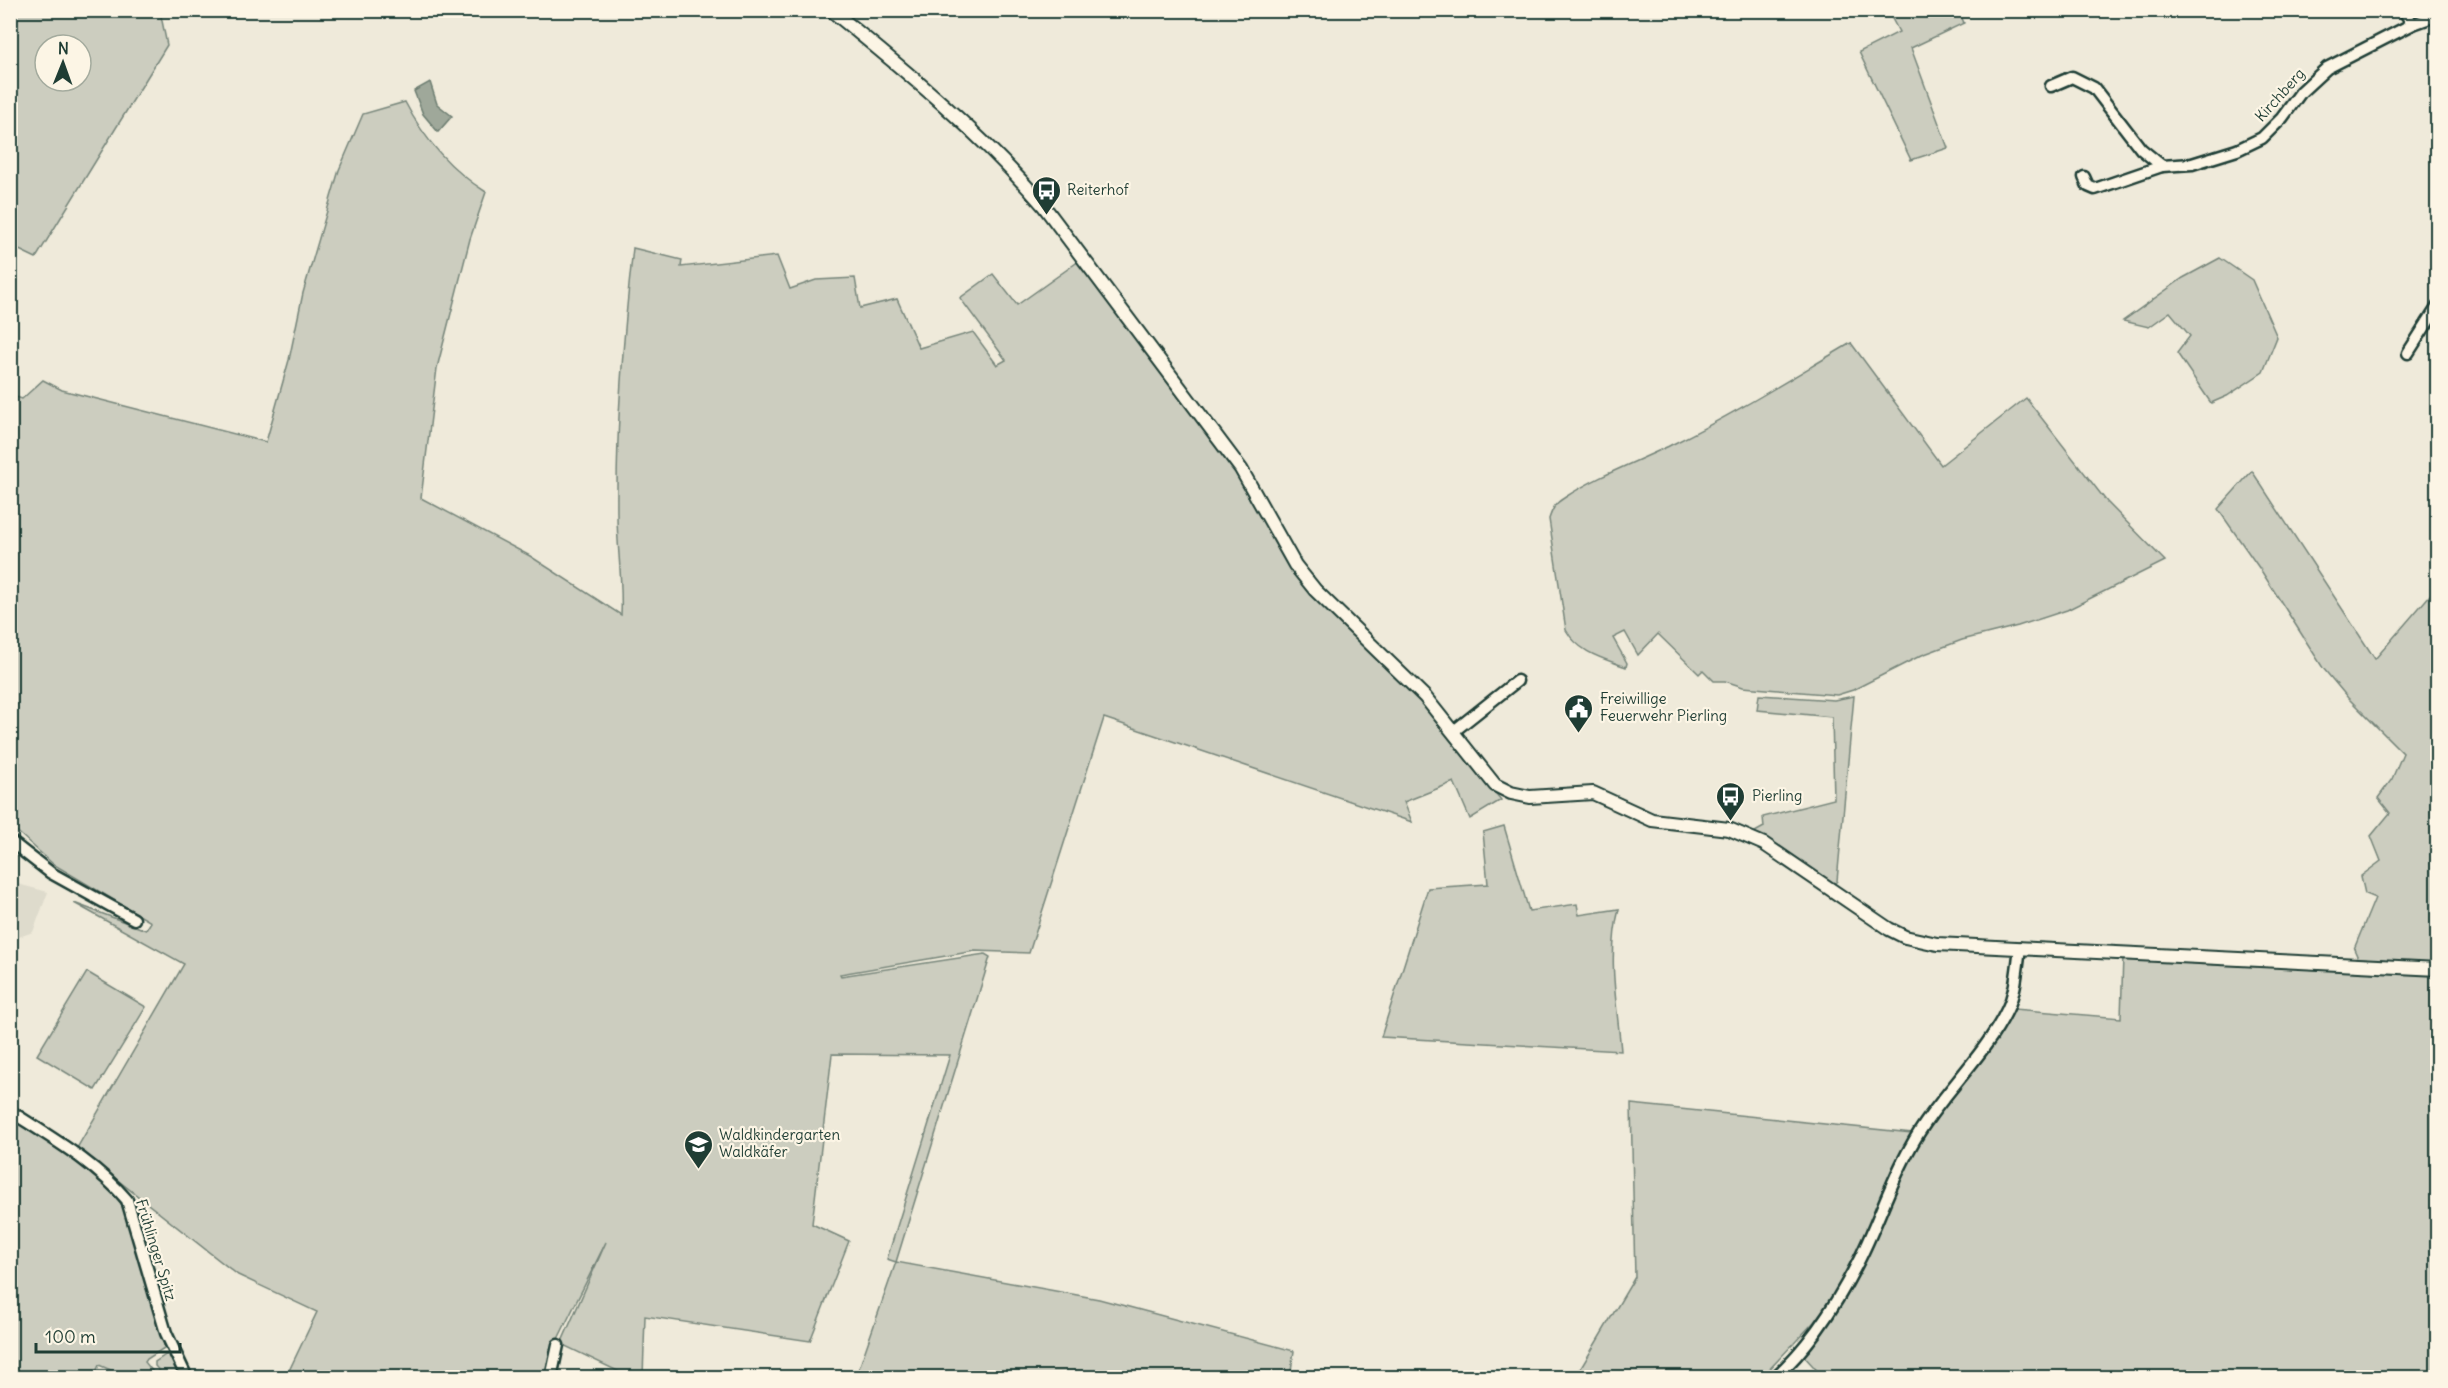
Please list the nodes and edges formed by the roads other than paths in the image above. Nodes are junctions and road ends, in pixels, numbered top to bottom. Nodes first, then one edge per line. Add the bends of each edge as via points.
1 (831, 10) edge
2 (2403, 10) edge
3 (2438, 15) edge
4 (2413, 24) junction
5 (2051, 86) dead end
6 (2162, 166) junction
7 (2084, 177) dead end
8 (2438, 306) edge
9 (2408, 353) dead end
10 (1517, 681) dead end
11 (1454, 731) junction
12 (10, 841) edge
13 (134, 919) dead end
14 (2019, 948) junction
15 (2438, 969) edge
16 (10, 1111) edge
17 (558, 1345) dead end
18 (187, 1377) edge
19 (551, 1377) edge
20 (1774, 1377) edge

1 - 11 main road via 940,102 1043,205 1241,470 1295,565
2 - 4 street
3 - 4 street, Kirchberg
4 - 6 street, Kirchberg via 2327,68 2262,138 2192,164
5 - 6 street via 2072,77 2094,88 2141,149
6 - 7 street, Kirchberg via 2095,189 2088,186
8 - 9 street
10 - 11 street
11 - 14 main road via 1495,785 1511,793 1530,796 1593,792 1652,820 1729,829 1764,844 1905,937 1937,944
12 - 13 street via 51,873
14 - 15 main road
14 - 20 street via 2008,1010 1908,1149 1857,1264 1827,1316
16 - 18 street, Frühlinger Spitz via 72,1153 127,1200 166,1333
17 - 19 street

